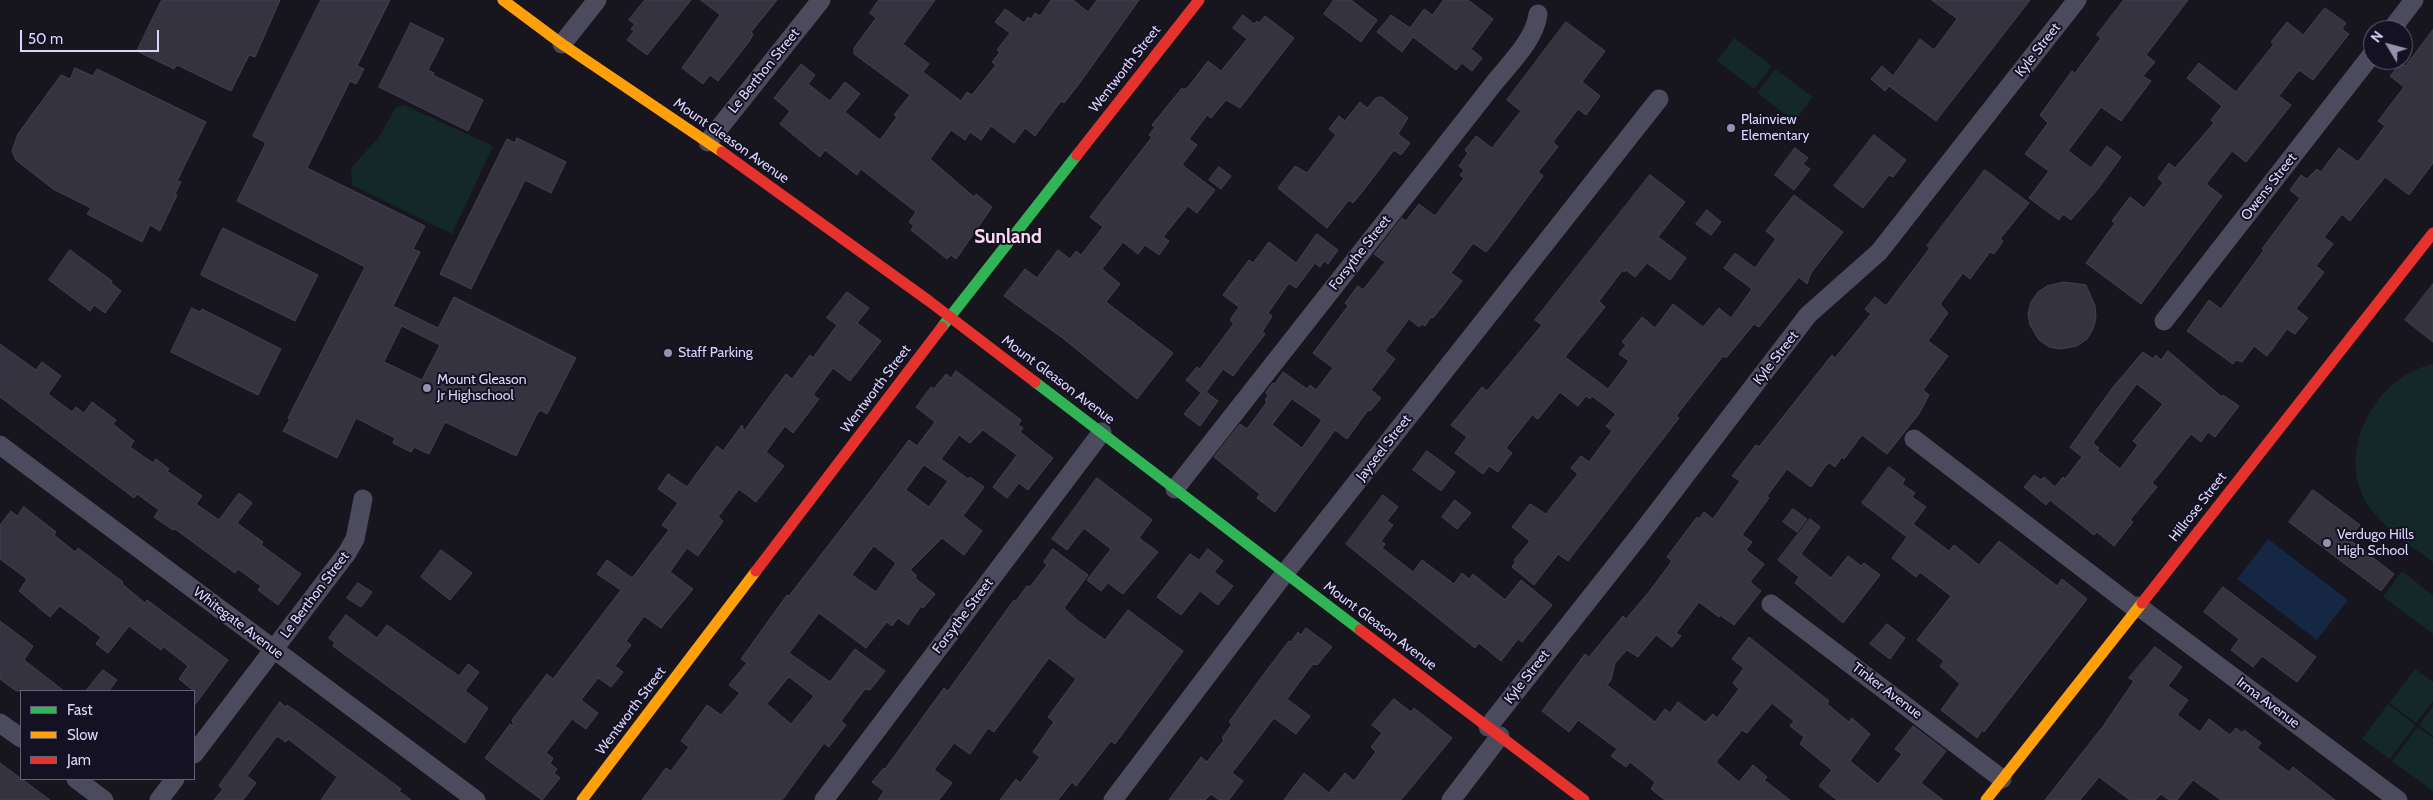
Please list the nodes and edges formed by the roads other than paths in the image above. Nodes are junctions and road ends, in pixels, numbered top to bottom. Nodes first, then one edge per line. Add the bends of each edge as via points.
1 (503, 0) edge
2 (597, 0) edge
3 (821, 0) edge
4 (1199, 0) edge
5 (2077, 0) edge
6 (2414, 0) edge
7 (1538, 14) dead end
8 (2399, 20) edge
9 (562, 44) junction
10 (2363, 66) edge
11 (1659, 99) dead end
12 (708, 142) junction
13 (2433, 233) edge
14 (950, 316) junction
15 (2164, 321) dead end
16 (1102, 432) junction
17 (1914, 439) dead end
18 (0, 445) edge
19 (1175, 489) junction
20 (363, 499) dead end
21 (1286, 573) junction
22 (1772, 604) dead end
23 (2137, 608) junction
24 (274, 650) junction
25 (0, 723) edge
26 (1494, 732) junction
27 (20, 737) edge
28 (195, 753) edge
29 (2002, 779) junction
30 (77, 780) edge
31 (174, 780) edge
32 (1990, 798) edge
33 (104, 800) edge
34 (159, 800) edge
35 (476, 800) edge
36 (582, 800) edge
37 (824, 800) edge
38 (1113, 800) edge
39 (1451, 800) edge
40 (1584, 800) edge
41 (2398, 800) edge

1 - 9 street, Mount Gleason Avenue
2 - 9 street
3 - 12 street, Le Berthon Street
4 - 14 street, Wentworth Street
5 - 26 street, Kyle Street via 1879,252 1808,316
6 - 8 street
7 - 19 street, Forsythe Street via 1530,36 1501,74
9 - 12 street, Mount Gleason Avenue
10 - 15 street, Owens Street
11 - 21 street, Jayseel Street
12 - 14 street, Mount Gleason Avenue
13 - 23 street, Hillrose Street
14 - 16 street, Mount Gleason Avenue
14 - 36 street, Wentworth Street
16 - 19 street, Mount Gleason Avenue
16 - 37 street, Forsythe Street
17 - 23 street, Irma Avenue
18 - 24 street, Whitegate Avenue
19 - 21 street, Mount Gleason Avenue
20 - 24 street, Le Berthon Street via 355,539 348,553
21 - 26 street, Mount Gleason Avenue
21 - 38 street, Jayseel Street
22 - 29 street, Tinker Avenue
23 - 29 street, Hillrose Street
23 - 41 street, Irma Avenue
24 - 28 street, Le Berthon Street
24 - 35 street, Whitegate Avenue
25 - 27 street
26 - 39 street, Kyle Street
26 - 40 street, Mount Gleason Avenue
29 - 32 street, Hillrose Street
30 - 33 street
31 - 34 street

